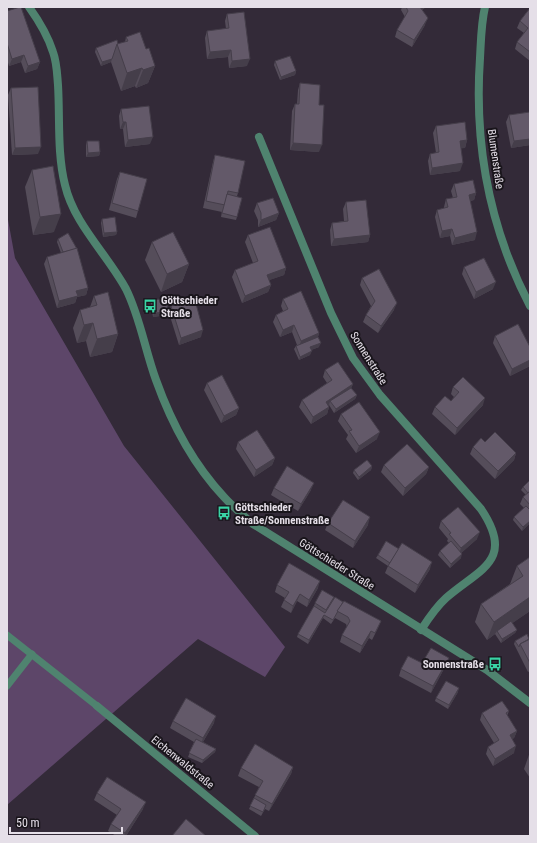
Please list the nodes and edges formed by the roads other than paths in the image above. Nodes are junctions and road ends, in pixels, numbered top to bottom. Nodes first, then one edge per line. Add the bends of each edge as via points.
1 (29, 7) edge
2 (485, 7) edge
3 (258, 137) dead end
4 (530, 306) edge
5 (421, 630) junction
6 (7, 635) edge
7 (32, 654) junction
8 (7, 686) edge
9 (530, 703) edge
10 (97, 706) joint
11 (255, 836) edge

1 - 5 street, Göttschieder Straße via 54,53 62,170 68,197 125,288 135,310 165,403 194,456 211,483 253,524
2 - 4 street, Blumenstraße via 478,102 484,170 502,243
3 - 5 street, Sonnenstraße via 331,313 353,358 380,395 481,509 492,525 494,546 489,562 474,578 438,605
5 - 9 street, Göttschieder Straße via 486,670
6 - 7 lane
7 - 8 lane
7 - 10 lane
10 - 11 street, Eichenwaldstraße

